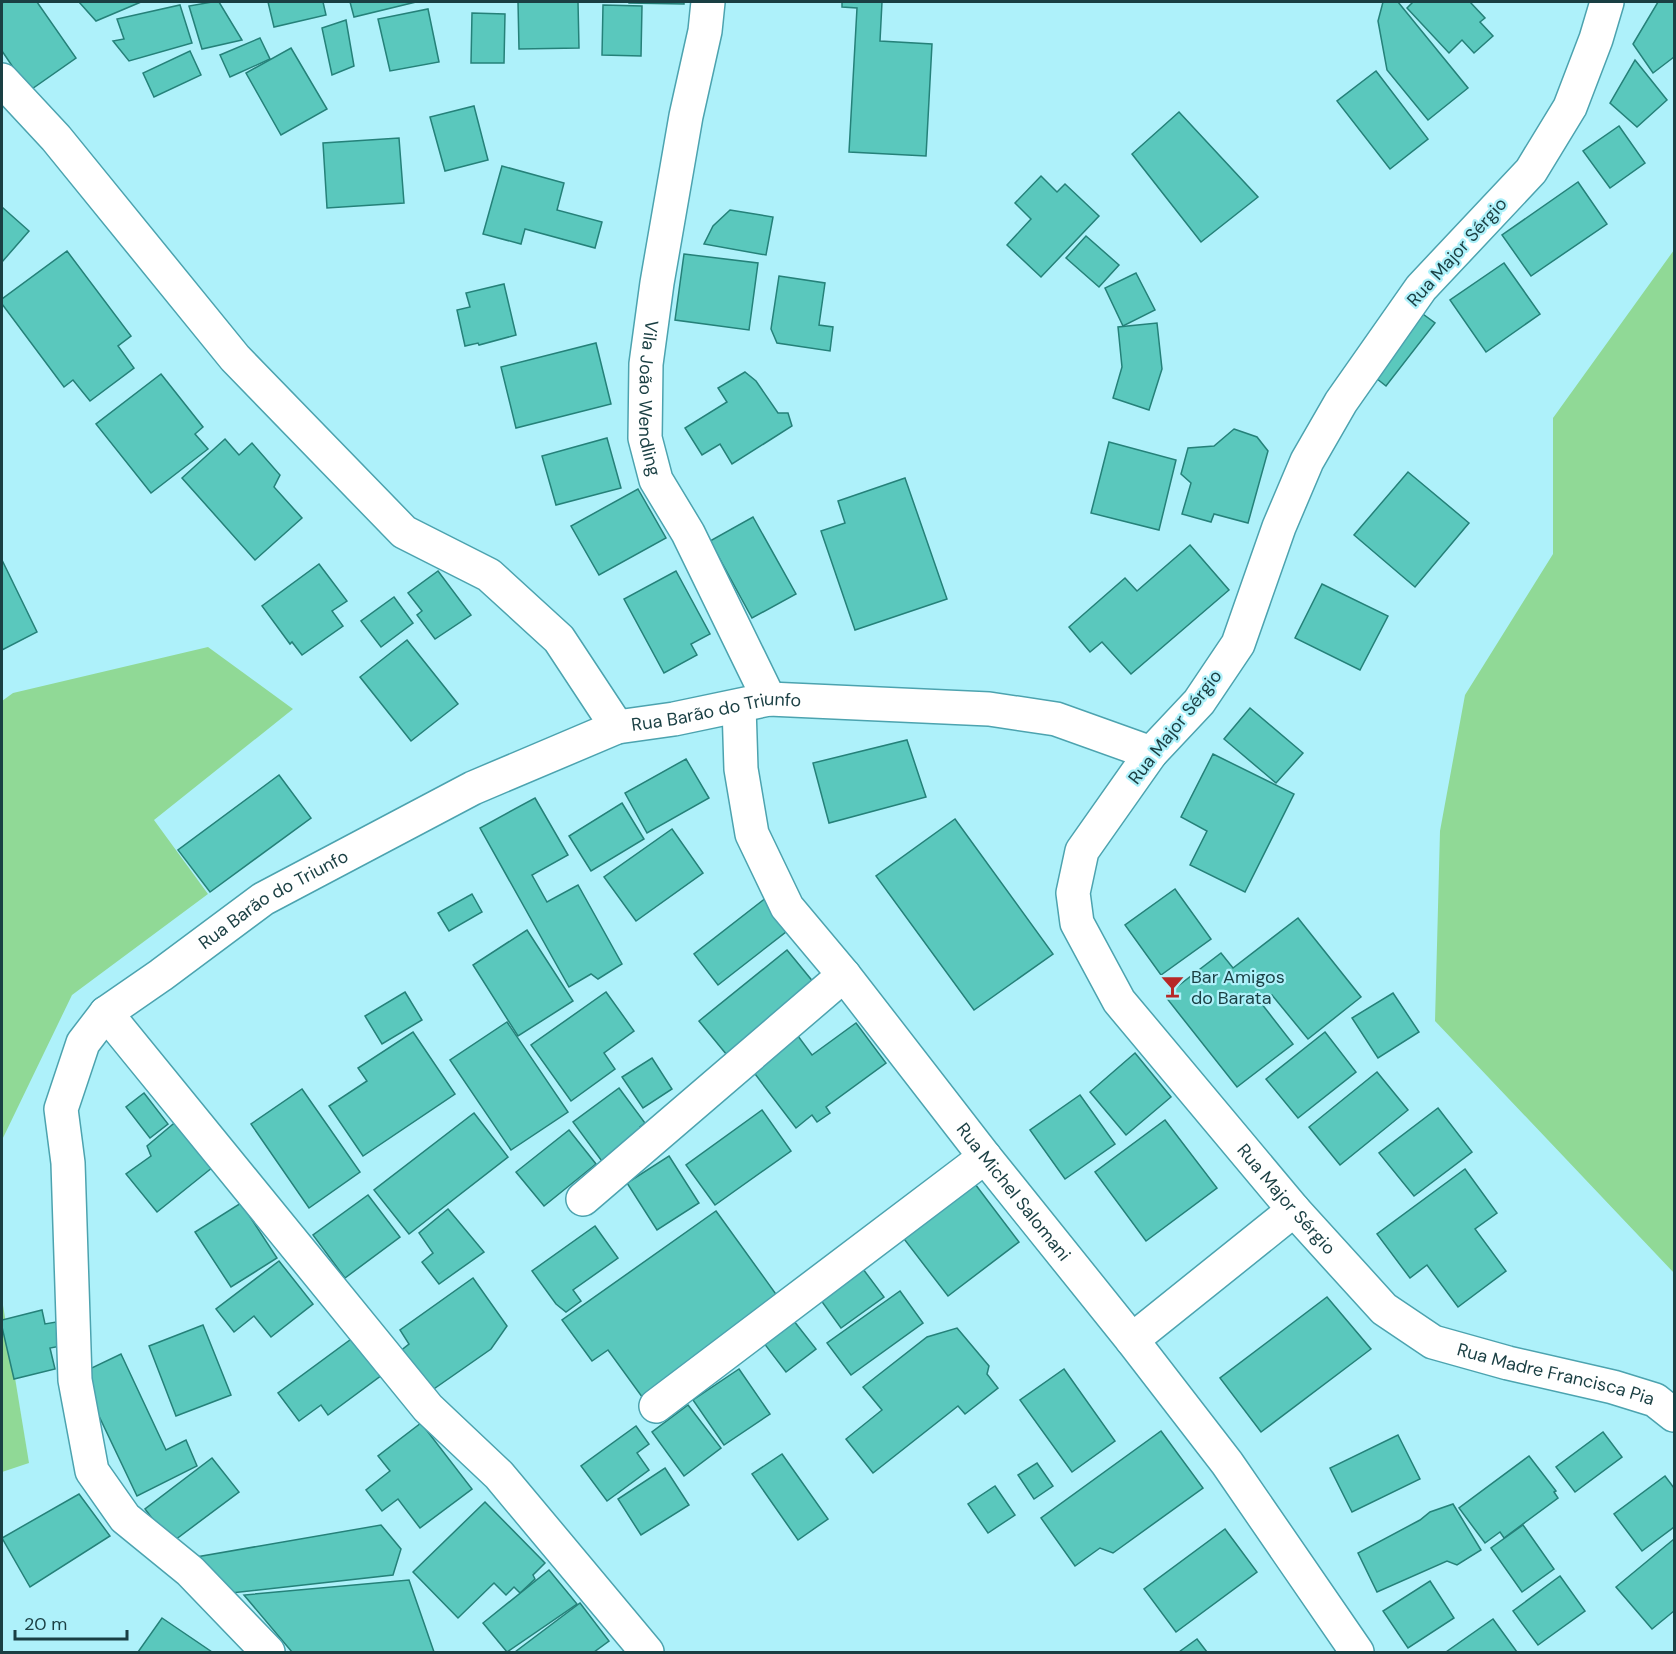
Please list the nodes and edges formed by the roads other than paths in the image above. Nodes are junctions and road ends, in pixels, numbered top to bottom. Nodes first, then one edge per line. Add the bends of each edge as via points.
1 (708, 2) edge
2 (1607, 2) edge
3 (2, 80) edge
4 (754, 703) junction
5 (617, 727) junction
6 (1151, 753) junction
7 (844, 975) junction
8 (106, 1013) junction
9 (985, 1158) junction
10 (583, 1199) dead end
11 (1294, 1210) junction
12 (1131, 1340) junction
13 (1433, 1342) joint
14 (656, 1406) dead end
15 (1674, 1415) edge
16 (268, 1653) edge
17 (646, 1653) edge
18 (1357, 1653) edge

1 - 4 street, Vila João Wendling via 654,306 646,364 645,438 656,480 688,533
2 - 6 street, Rua Major Sérgio via 1570,107 1531,171 1421,288 1341,402 1307,461 1238,644 1199,702
3 - 5 street via 56,138 235,358 404,532 489,575 559,639
4 - 5 street, Rua Barão do Triunfo
4 - 6 street, Rua Barão do Triunfo via 989,709 1056,719
4 - 7 street, Rua Michel Salomani via 741,769 752,834 788,907
5 - 8 street, Rua Barão do Triunfo via 473,788 263,899
6 - 11 street, Rua Major Sérgio via 1082,851 1073,893 1077,923 1119,1001
7 - 9 street, Rua Michel Salomani
7 - 10 street
8 - 16 street, Rua Barão do Triunfo via 83,1043 61,1108 68,1163 75,1380 92,1471 125,1518 190,1571
8 - 17 street via 428,1408 499,1475
9 - 12 street, Rua Michel Salomani
9 - 14 street
11 - 12 street
11 - 13 street, Rua Major Sérgio via 1384,1309
12 - 18 street, Rua Michel Salomani via 1227,1463
13 - 15 street, Rua Madre Francisca Pia via 1613,1387 1655,1400

